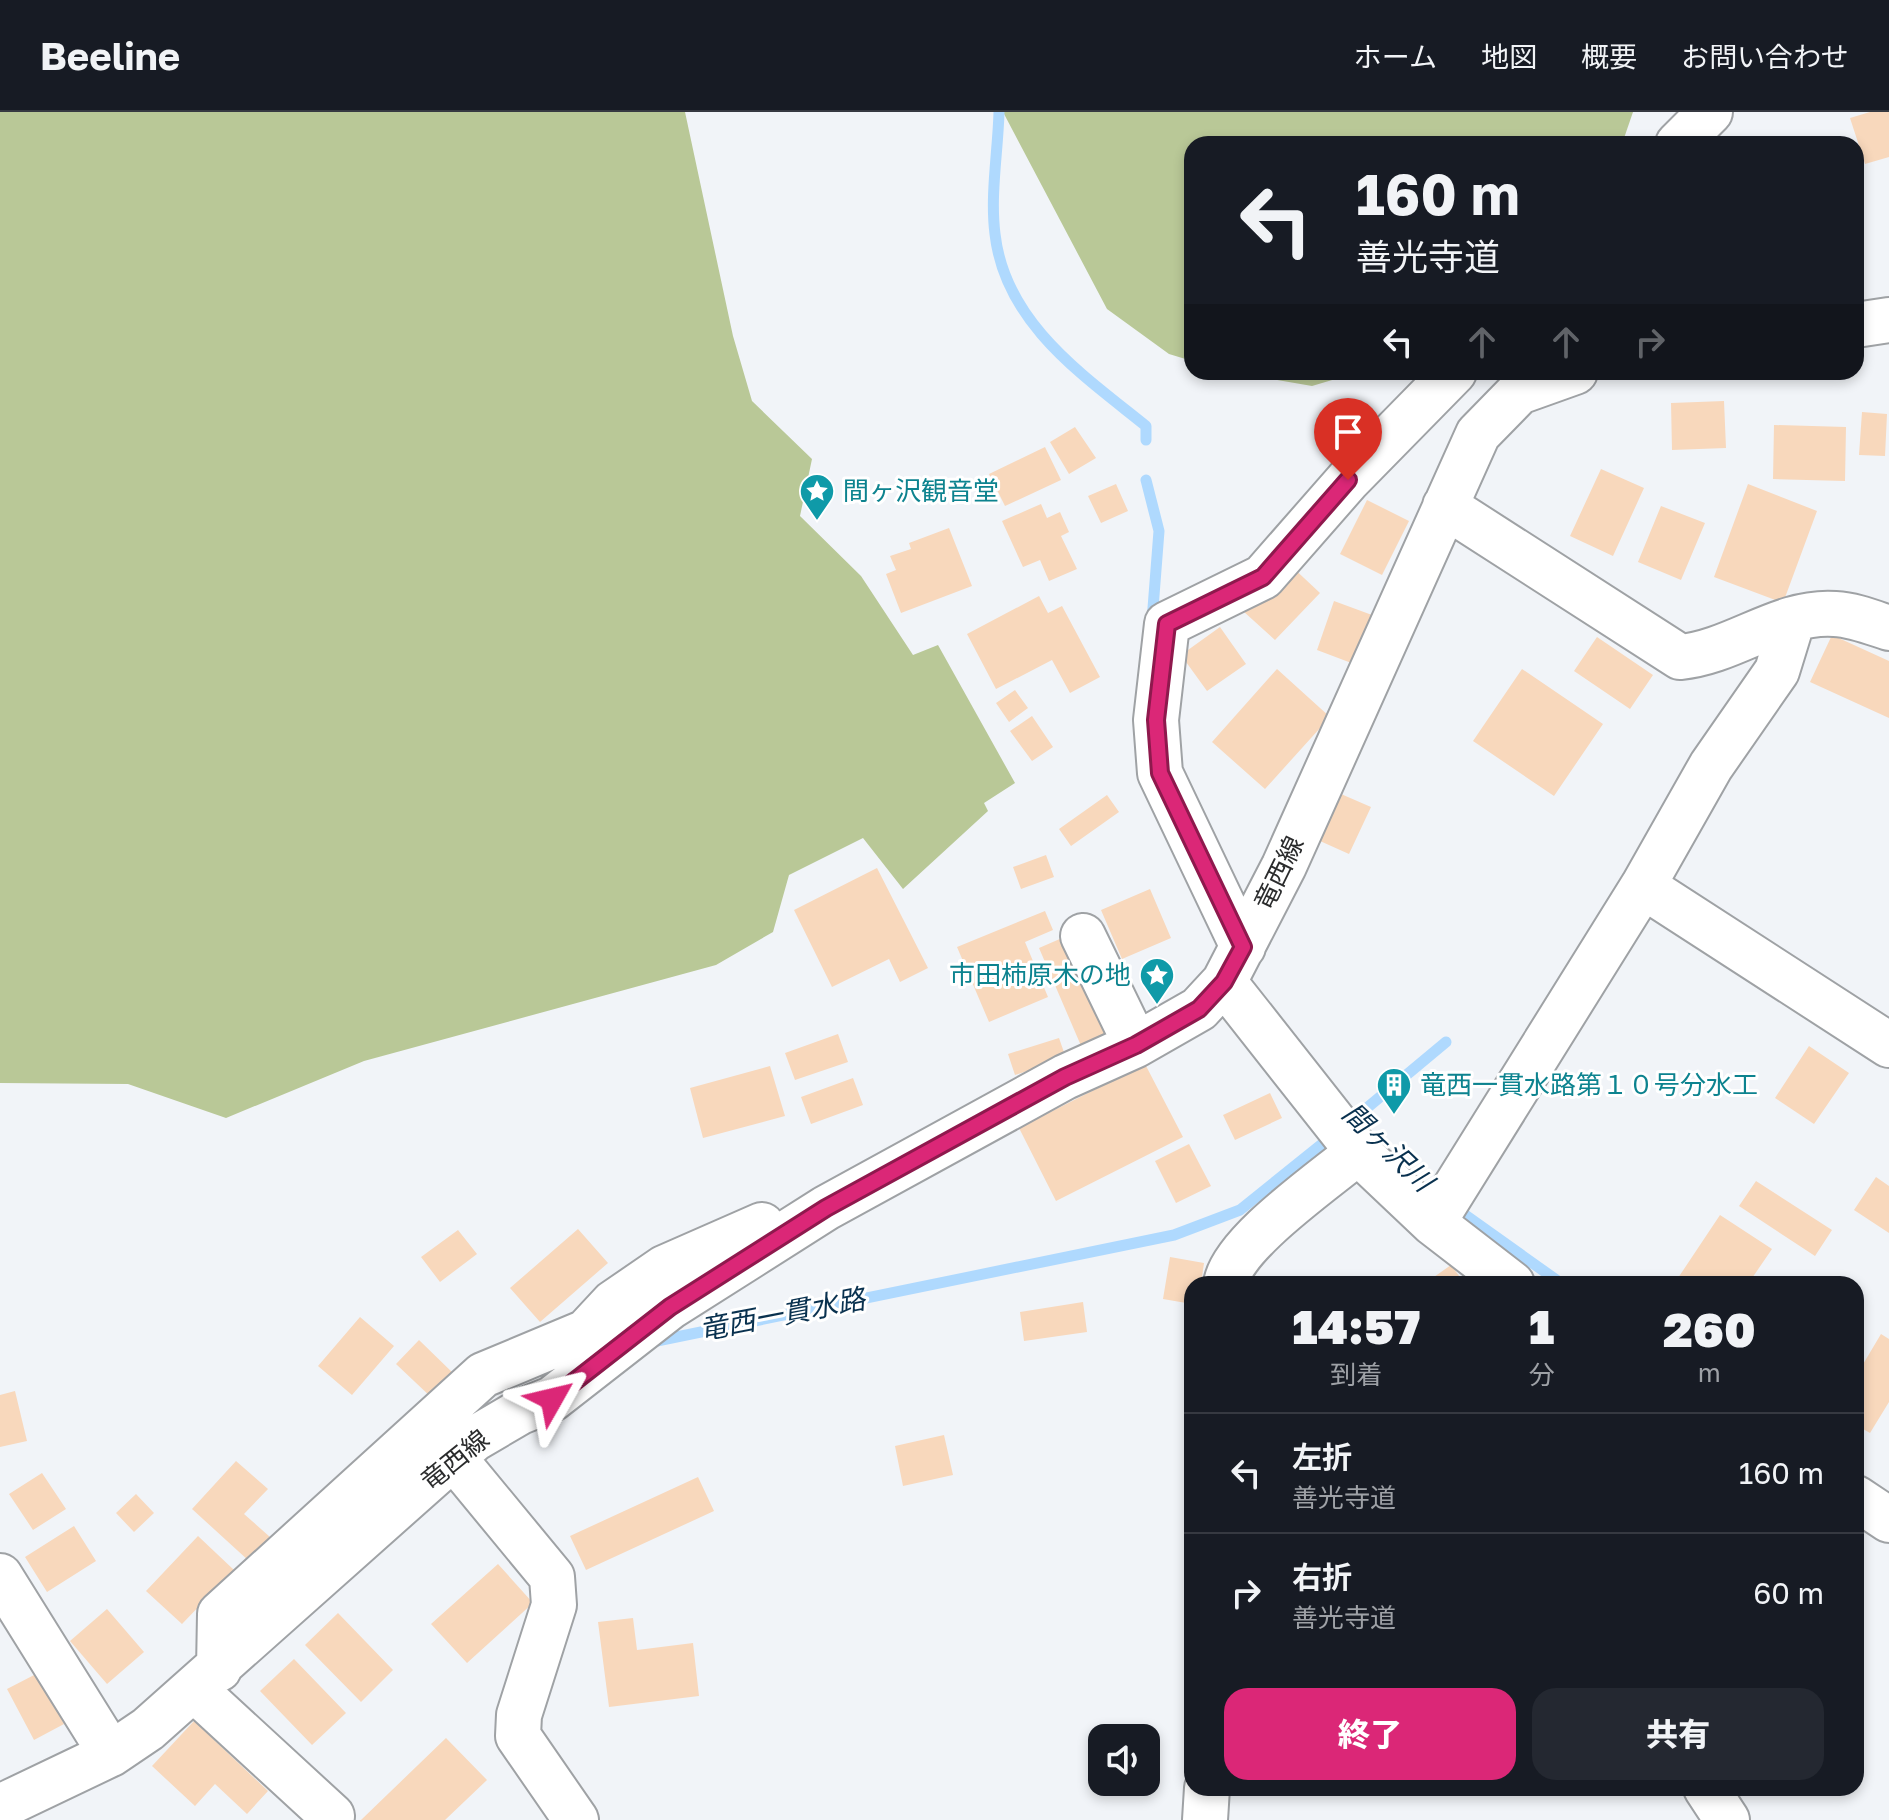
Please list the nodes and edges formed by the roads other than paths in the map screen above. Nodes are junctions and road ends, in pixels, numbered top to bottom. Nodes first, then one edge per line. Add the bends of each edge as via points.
1 (1710, 112) edge
2 (1686, 136) edge
3 (1889, 320) edge
4 (1864, 324) edge
5 (1446, 380) edge
6 (1530, 382) edge
7 (1445, 506) junction
8 (1793, 619) junction
9 (1889, 628) edge
10 (1643, 886) junction
11 (1083, 936) dead end
12 (1234, 965) junction
13 (1136, 1045) junction
14 (1889, 1045) edge
15 (1358, 1152) junction
16 (1442, 1207) junction
17 (826, 1208) junction
18 (1229, 1276) edge
19 (1505, 1276) edge
20 (453, 1457) junction
21 (1864, 1503) edge
22 (1889, 1520) edge
23 (0, 1576) edge
24 (213, 1658) junction
25 (111, 1754) junction
26 (1206, 1796) edge
27 (1711, 1796) edge
28 (0, 1807) edge
29 (332, 1816) dead end
30 (576, 1820) edge
31 (1205, 1820) edge
32 (1727, 1820) edge

1 - 2 street
3 - 4 street
5 - 12 street via 1263,577 1167,624 1156,720 1160,773
6 - 7 street, 竜西線 via 1478,434
7 - 8 street via 1680,657 1707,654
7 - 12 street, 竜西線 via 1284,866
8 - 9 street via 1834,613
8 - 10 street via 1777,671 1711,766
10 - 14 street
10 - 16 street
11 - 13 street
12 - 13 street, 竜西線 via 1199,1009
12 - 15 street
13 - 17 street, 竜西線 via 1065,1077
15 - 16 street
15 - 18 street via 1253,1240 1233,1262
16 - 19 street
17 - 20 street, 竜西線 via 670,1307 552,1399 520,1412
17 - 24 street via 748,1229 664,1268 613,1303 586,1332 483,1375
20 - 24 street, 竜西線
20 - 30 street via 552,1577 554,1605 519,1715 518,1736
21 - 22 street
23 - 25 street
24 - 25 street, 竜西線
24 - 29 street
25 - 28 street, 竜西線
26 - 31 street
27 - 32 street

